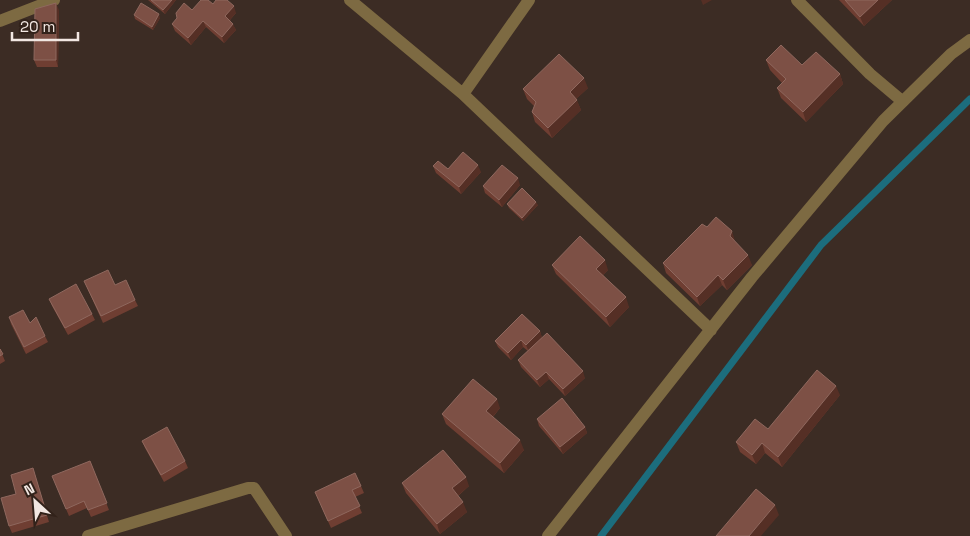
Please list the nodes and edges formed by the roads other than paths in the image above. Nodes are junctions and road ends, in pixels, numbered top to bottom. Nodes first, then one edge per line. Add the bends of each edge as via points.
1 (54, 0) edge
2 (350, 0) edge
3 (529, 0) edge
4 (797, 0) edge
5 (0, 21) edge
6 (970, 40) edge
7 (464, 94) junction
8 (902, 101) junction
9 (711, 330) junction
10 (88, 536) edge
11 (286, 536) edge
12 (548, 536) edge

1 - 5 street
2 - 7 street
3 - 7 street
4 - 8 street via 870,74
6 - 8 street
7 - 9 street
8 - 9 street via 882,121
9 - 12 street
10 - 11 street via 254,488

